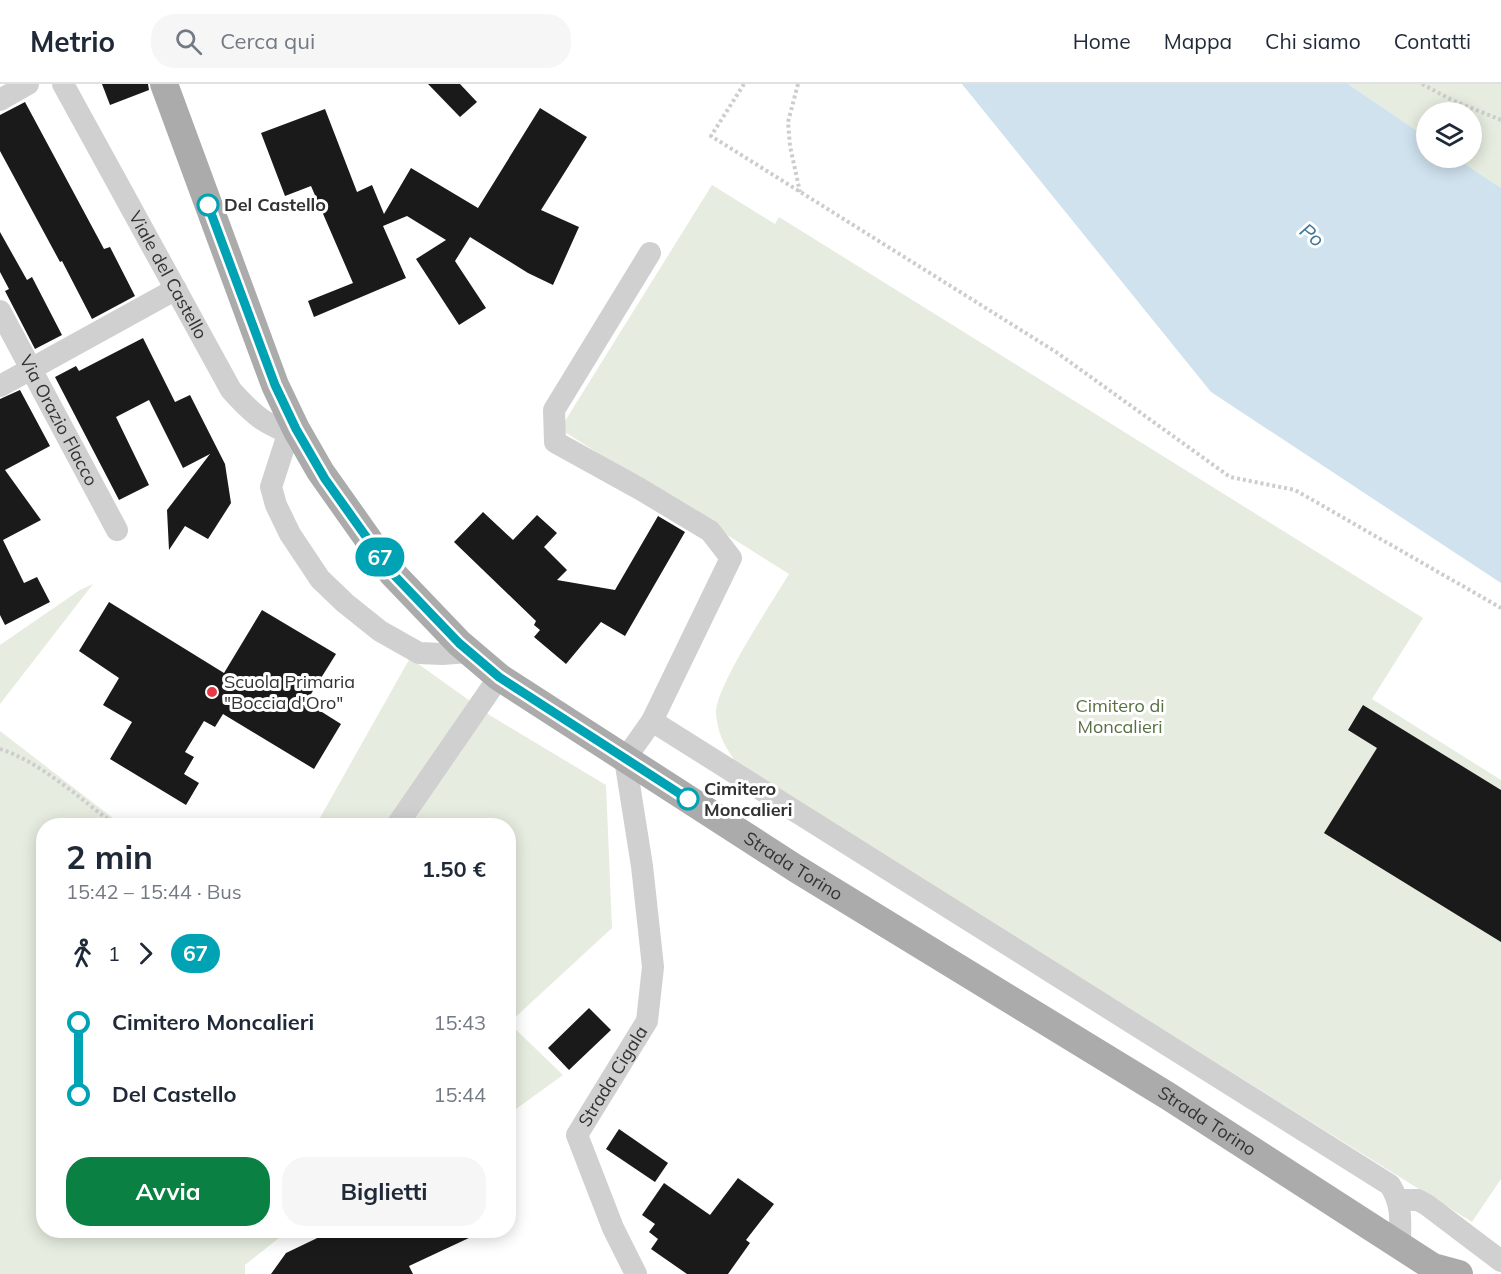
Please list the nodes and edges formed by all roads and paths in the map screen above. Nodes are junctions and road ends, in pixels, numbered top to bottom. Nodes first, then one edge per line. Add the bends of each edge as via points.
1 (27, 84) edge
2 (63, 84) edge
3 (164, 84) edge
4 (744, 84) edge
5 (798, 84) edge
6 (1422, 84) edge
7 (0, 100) edge
8 (1501, 120) edge
9 (800, 192) junction
10 (650, 253) dead end
11 (176, 289) junction
12 (0, 311) edge
13 (31, 369) junction
14 (0, 386) edge
15 (293, 430) junction
16 (117, 530) dead end
17 (1501, 608) edge
18 (469, 652) junction
19 (499, 677) junction
20 (652, 721) junction
21 (0, 749) edge
22 (625, 759) junction
23 (105, 818) edge
24 (402, 818) edge
25 (1398, 1200) junction
26 (1400, 1244) junction
27 (1501, 1261) edge
28 (1443, 1272) edge
29 (636, 1274) edge

1 - 7 street
2 - 11 street, Viale del Castello
3 - 15 main road, Strada Torino
4 - 9 path via 711,136
5 - 9 path via 788,122
6 - 8 path
9 - 17 path via 1056,352 1230,477 1295,490
10 - 20 street via 554,410 555,442 710,531 731,558
11 - 13 street
11 - 15 street, Viale del Castello via 231,390 250,411 273,427
12 - 13 street, Via Orazio Flacco
13 - 14 street
13 - 16 street, Via Orazio Flacco
15 - 18 main road, Strada Torino via 392,573
15 - 18 street via 272,487 290,534 320,579 380,631 419,652
18 - 19 main road, Strada Torino
19 - 22 main road, Strada Torino
19 - 24 street
20 - 22 street
20 - 25 street via 1390,1185
21 - 23 path via 29,762
22 - 26 main road, Strada Torino
22 - 29 street, Strada Cigala via 653,967 647,1021 577,1135 613,1228
25 - 26 street
25 - 27 street via 1418,1200 1427,1205
26 - 28 main road, Strada Torino

